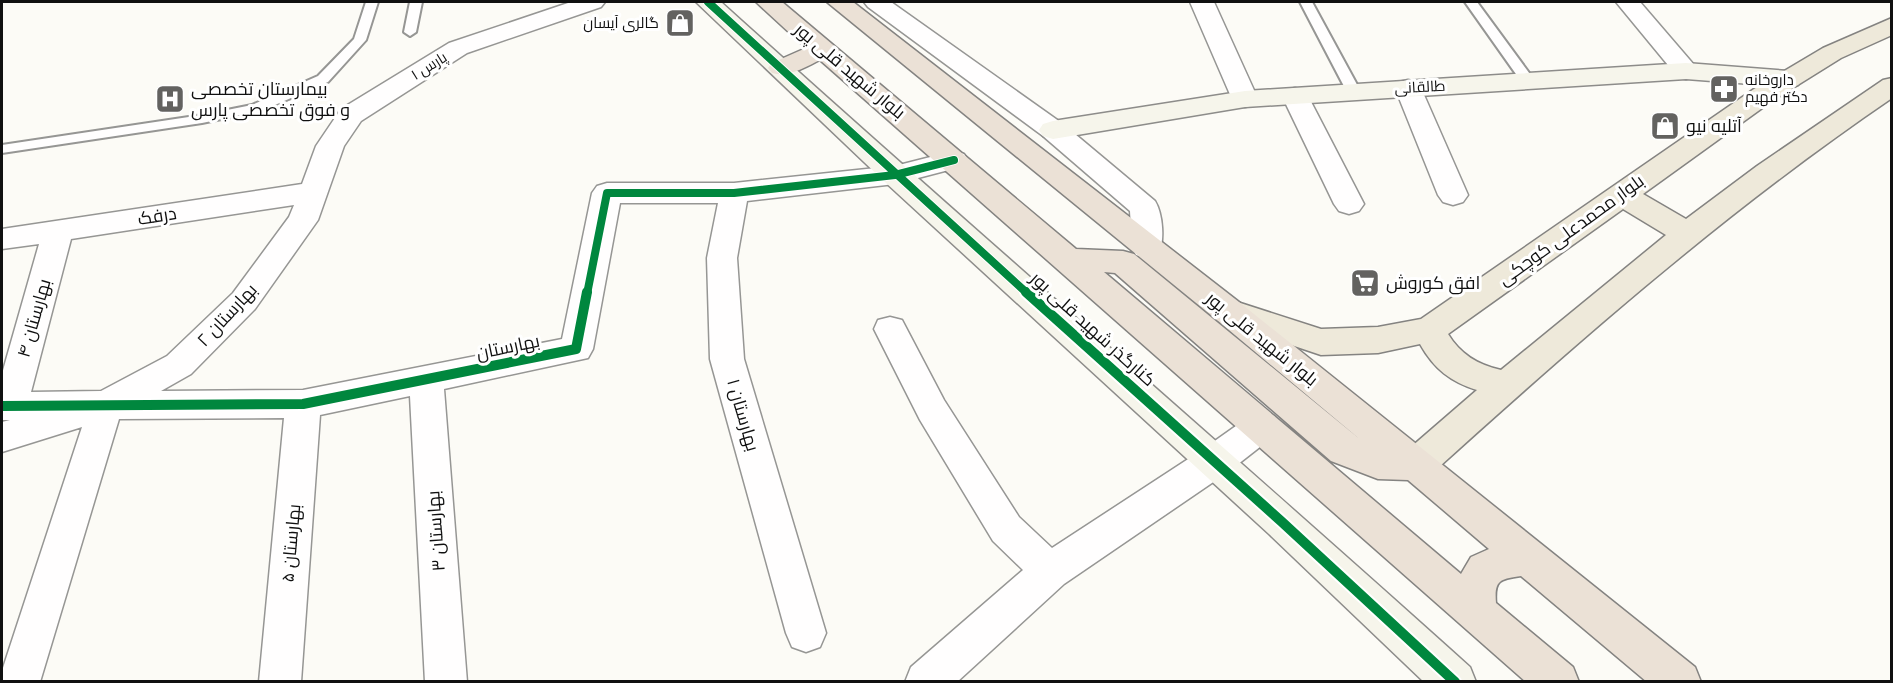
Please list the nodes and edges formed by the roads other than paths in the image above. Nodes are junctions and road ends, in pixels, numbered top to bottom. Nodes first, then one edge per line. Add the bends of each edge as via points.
1 (372, 2) edge
2 (416, 2) edge
3 (593, 2) edge
4 (708, 2) edge
5 (768, 2) edge
6 (839, 2) edge
7 (876, 2) edge
8 (1202, 2) edge
9 (1306, 2) edge
10 (1471, 2) edge
11 (1628, 2) edge
12 (1892, 25) edge
13 (410, 32) dead end
14 (825, 49) junction
15 (781, 68) junction
16 (1686, 71) junction
17 (1789, 79) junction
18 (1528, 81) junction
19 (1892, 86) edge
20 (1408, 88) junction
21 (1354, 92) junction
22 (1295, 96) junction
23 (1245, 99) junction
24 (1053, 130) junction
25 (2, 149) edge
26 (954, 160) junction
27 (895, 175) junction
28 (313, 192) junction
29 (734, 193) junction
30 (1620, 194) junction
31 (1453, 195) dead end
32 (1348, 204) dead end
33 (58, 231) junction
34 (1687, 233) junction
35 (2, 239) edge
36 (1147, 247) junction
37 (1069, 260) junction
38 (1228, 311) junction
39 (890, 329) dead end
40 (1430, 330) junction
41 (426, 381) junction
42 (1506, 385) junction
43 (303, 404) junction
44 (106, 405) junction
45 (4, 416) edge
46 (1262, 426) junction
47 (1215, 462) junction
48 (1416, 465) junction
49 (1528, 557) junction
50 (1050, 571) junction
51 (1478, 611) junction
52 (806, 633) dead end
53 (19, 681) edge
54 (280, 681) edge
55 (446, 681) edge
56 (926, 681) edge
57 (1455, 681) edge
58 (1558, 681) edge
59 (1680, 681) edge

1 - 25 lane via 360,40 323,79 256,108
2 - 13 lane
3 - 28 street, پارس ۱ via 458,48 351,115 330,146
4 - 15 street, کنارگذر شهید قلی پور
5 - 14 highway, بلوار شهید قلی پور
6 - 36 highway, بلوار شهید قلی پور
7 - 24 street
8 - 23 street
9 - 21 lane
10 - 18 lane
11 - 16 street
12 - 17 main road, بلوار محمدعلی کوچکی via 1832,53
14 - 15 highway
14 - 26 highway, بلوار شهید قلی پور
15 - 27 street, کنارگذر شهید قلی پور
16 - 17 street, طالقانی
16 - 18 street, طالقانی
17 - 30 main road, بلوار محمدعلی کوچکی
18 - 20 street, طالقانی
19 - 34 main road via 1827,128
20 - 21 street, طالقانی
20 - 31 street
21 - 22 street, طالقانی
22 - 23 street, طالقانی
22 - 32 street
23 - 24 street, طالقانی
24 - 36 street via 1145,208
26 - 27 street, بهارستان
26 - 37 highway, بلوار شهید قلی پور
27 - 29 street, بهارستان
27 - 47 street, کنارگذر شهید قلی پور
28 - 33 street, درفک
28 - 44 street, بهارستان ۲ via 303,219 244,301 179,365
29 - 41 street, بهارستان via 607,193 576,349
29 - 52 street, بهارستان ۱ via 723,258 727,360
30 - 34 main road
30 - 40 main road, بلوار محمدعلی کوچکی
33 - 35 street, درفک
33 - 45 street, بهارستان ۴
34 - 42 main road
36 - 38 highway, بلوار شهید قلی پور
37 - 46 highway, بلوار شهید قلی پور
37 - 48 highway via 1123,262 1344,450 1378,464
38 - 40 main road, بلوار محمدعلی کوچکی via 1321,342 1378,340
38 - 48 highway, بلوار شهید قلی پور
39 - 50 street via 932,410 1006,529
40 - 42 main road via 1438,349 1455,367 1480,380
41 - 43 street, بهارستان
41 - 55 street, بهارستان ۳
42 - 48 main road
43 - 44 street, بهارستان
43 - 54 street, بهارستان ۵
44 - 45 street
44 - 53 street
46 - 47 street
46 - 51 highway, بلوار شهید قلی پور
47 - 50 street
47 - 57 street, کنارگذر شهید قلی پور
48 - 49 highway, بلوار شهید قلی پور
49 - 51 highway via 1496,561 1480,571 1474,590
49 - 59 highway, بلوار شهید قلی پور
50 - 56 street
51 - 58 highway, بلوار شهید قلی پور

